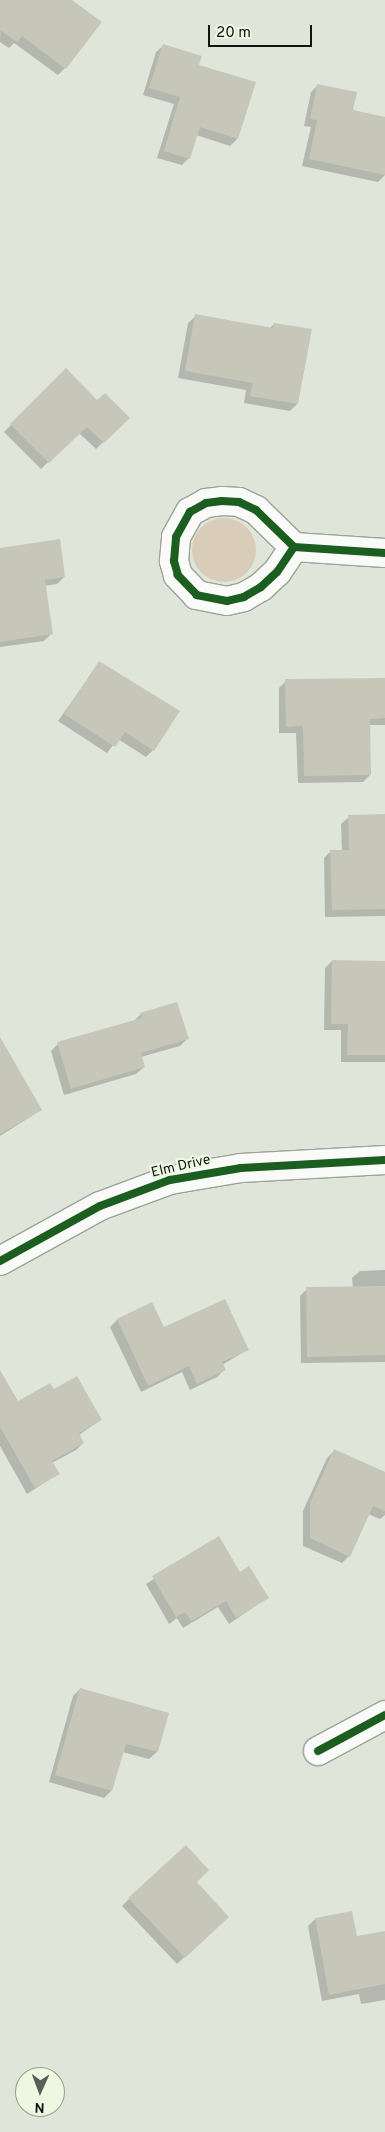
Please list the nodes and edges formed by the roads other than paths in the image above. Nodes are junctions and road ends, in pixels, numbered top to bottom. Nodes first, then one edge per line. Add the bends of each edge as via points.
1 (294, 548) dead end
2 (385, 553) edge
3 (385, 1160) edge
4 (0, 1261) edge
5 (385, 1715) edge
6 (318, 1751) dead end

1 - 2 street
3 - 4 street, Elm Drive via 241,1168 170,1180 100,1206
5 - 6 street

